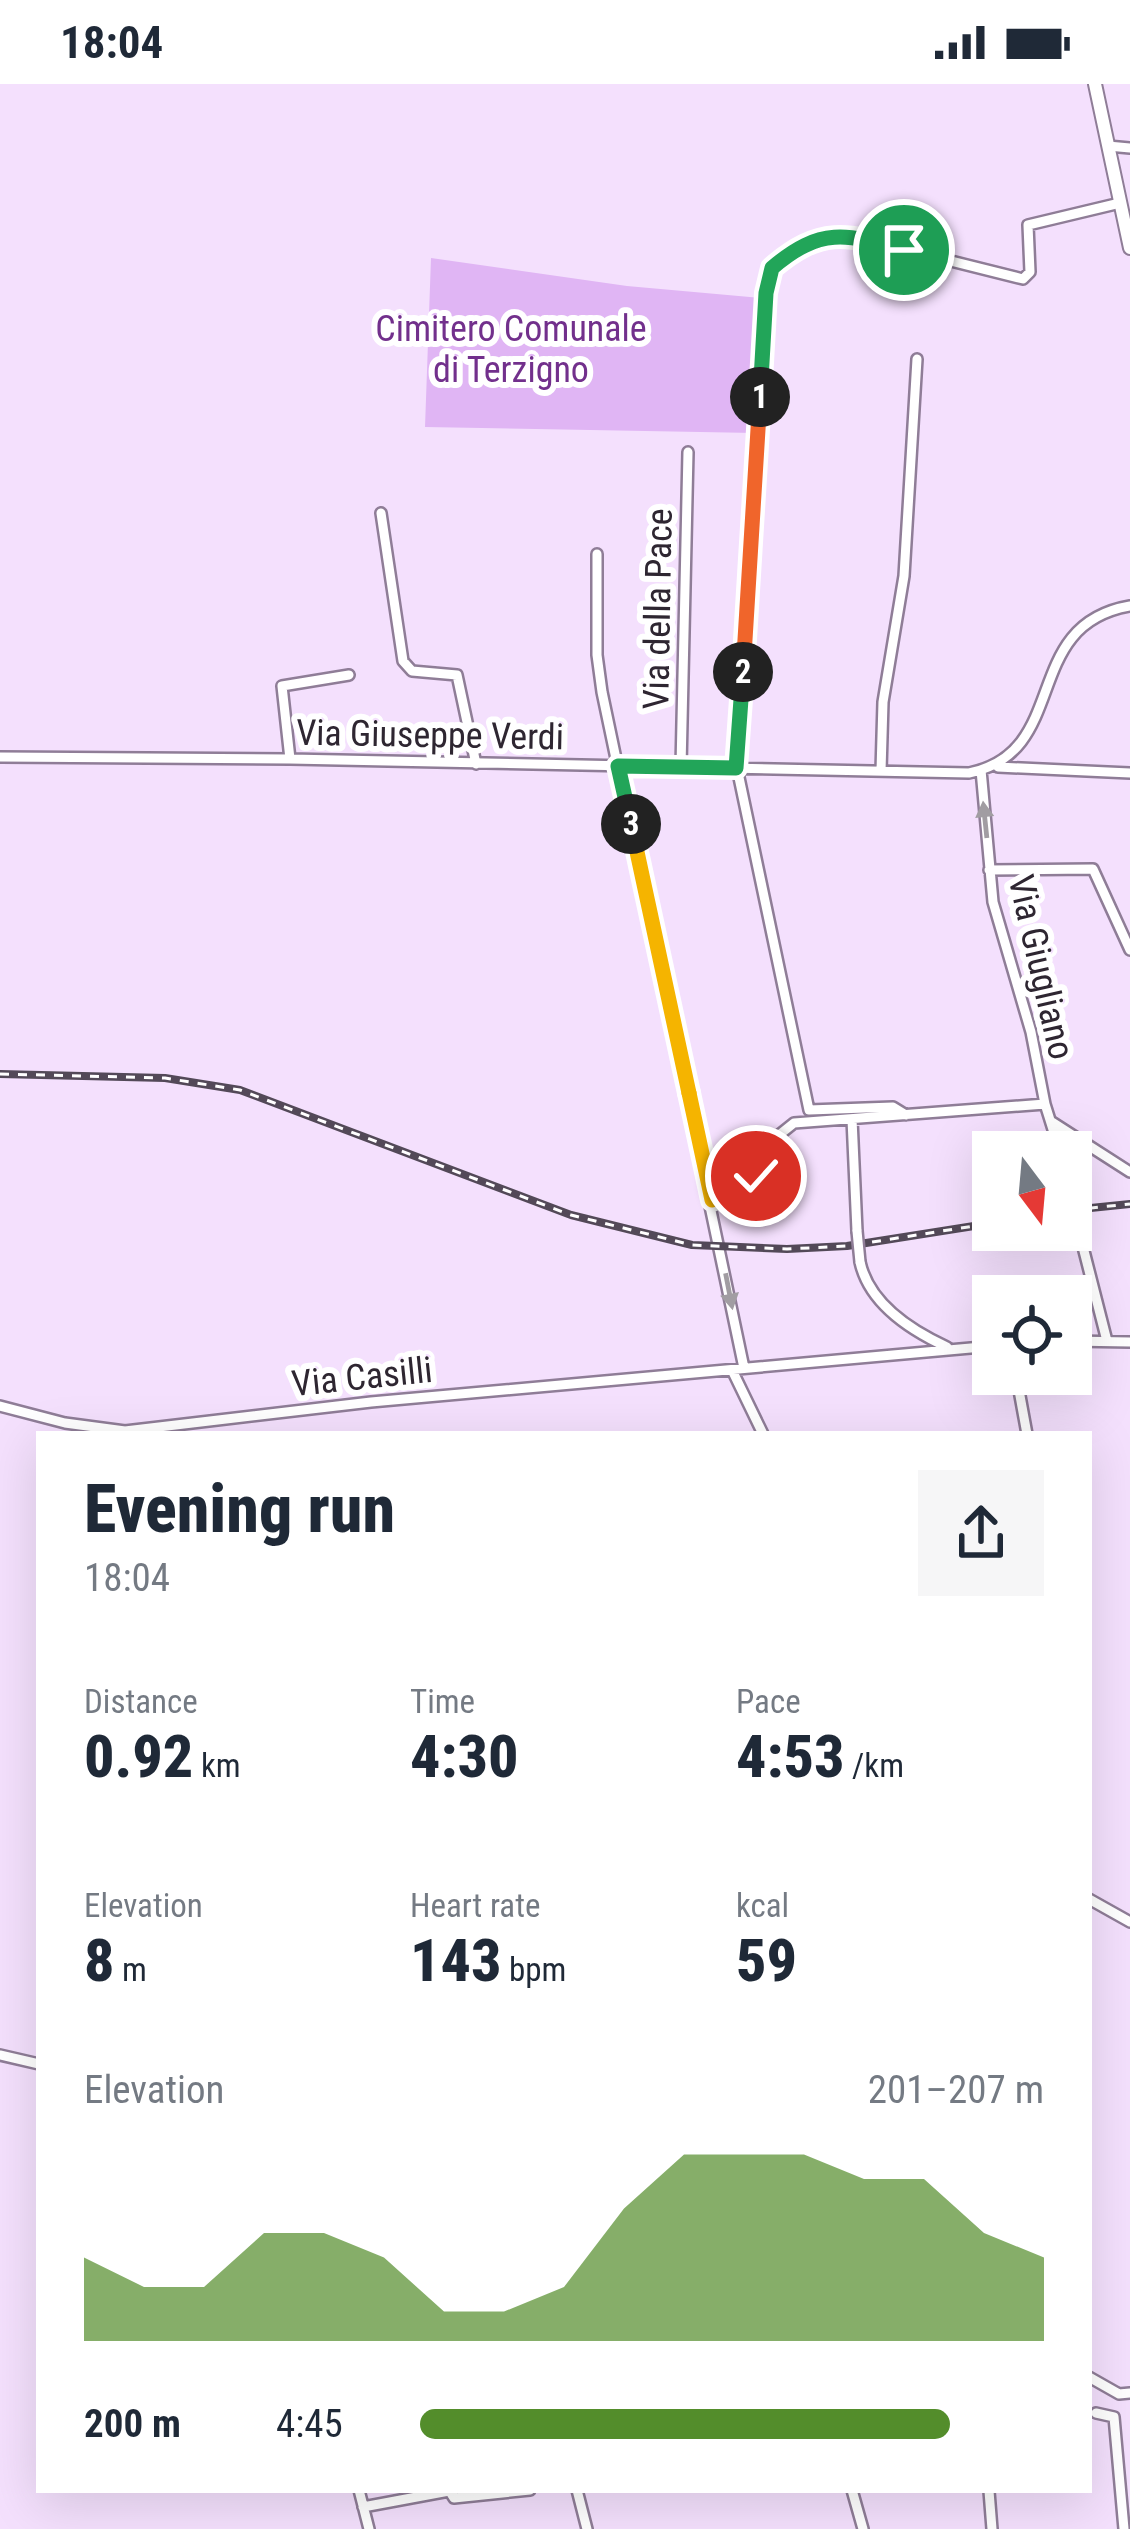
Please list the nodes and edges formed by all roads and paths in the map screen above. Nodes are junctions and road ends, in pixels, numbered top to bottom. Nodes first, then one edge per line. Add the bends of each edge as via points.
1 (1095, 84) edge
2 (1108, 146) junction
3 (1130, 148) edge
4 (1120, 203) junction
5 (1130, 248) edge
6 (917, 359) dead end
7 (688, 452) dead end
8 (381, 513) dead end
9 (597, 554) dead end
10 (1130, 606) edge
11 (349, 675) dead end
12 (0, 757) edge
13 (290, 759) junction
14 (476, 764) junction
15 (618, 766) junction
16 (994, 766) junction
17 (681, 767) junction
18 (736, 768) junction
19 (981, 770) junction
20 (880, 771) junction
21 (1130, 773) edge
22 (989, 870) junction
23 (1130, 950) edge
24 (1045, 1104) junction
25 (906, 1115) junction
26 (852, 1119) junction
27 (1052, 1122) junction
28 (1054, 1131) edge
29 (1130, 1172) edge
30 (712, 1200) junction
31 (1084, 1251) edge
32 (1092, 1341) edge
33 (1107, 1341) junction
34 (1130, 1342) edge
35 (972, 1348) edge
36 (952, 1350) junction
37 (738, 1369) junction
38 (1020, 1395) edge
39 (0, 1406) edge
40 (762, 1431) edge
41 (1026, 1431) edge
42 (1092, 1902) edge
43 (1130, 1922) edge
44 (0, 2055) edge
45 (36, 2063) edge
46 (1092, 2378) edge
47 (1130, 2393) edge
48 (1096, 2413) dead end
49 (1130, 2452) edge
50 (1118, 2460) junction
51 (360, 2493) edge
52 (434, 2493) edge
53 (451, 2493) edge
54 (502, 2493) edge
55 (578, 2493) edge
56 (853, 2493) edge
57 (989, 2493) edge
58 (363, 2507) junction
59 (368, 2529) edge
60 (586, 2529) edge
61 (863, 2529) edge
62 (992, 2529) edge
63 (1124, 2529) edge

1 - 2 main road
2 - 3 street
2 - 4 main road
4 - 5 main road
4 - 18 street via 1028,225 1030,272 1017,280 844,235 819,237 772,268
6 - 20 street via 904,576
7 - 17 street, Via della Pace
8 - 14 street via 403,661 412,671 457,675
9 - 15 street via 598,672
10 - 16 street via 1104,611 1065,643 1023,744
11 - 13 street via 282,686
12 - 13 street, Via Giuseppe Verdi
13 - 14 street, Via Giuseppe Verdi
14 - 15 street, Via Giuseppe Verdi
15 - 17 street, Via Giuseppe Verdi
15 - 30 street
16 - 19 street, Via Giuseppe Verdi
16 - 21 street
17 - 18 street, Via Giuseppe Verdi
18 - 20 street, Via Giuseppe Verdi
18 - 25 street via 809,1110 893,1107
19 - 20 street, Via Giuseppe Verdi
22 -> 19 street, Via Giugliano
22 - 23 street via 1093,868
22 - 24 street, Via Giugliano
24 - 25 street
24 - 27 street, Via Giugliano
25 - 26 street
26 - 30 street via 794,1123 774,1139 747,1188
26 - 36 street, bridge via 860,1262 869,1290
27 - 28 street, Via Giugliano
27 - 29 street
30 -> 37 street
31 - 33 street
32 - 33 street
33 - 34 street
35 - 36 street, Via Casilli
36 - 37 street, Via Casilli
37 - 39 street, Via Casilli via 125,1431
37 - 40 street
38 - 41 street
42 - 43 street
44 - 45 street
46 - 47 street
48 - 50 street via 1114,2417
49 - 50 street
50 - 63 street
51 - 58 street
52 - 58 street
53 - 54 street
55 - 60 street
56 - 61 street
57 - 62 street
58 - 59 street

